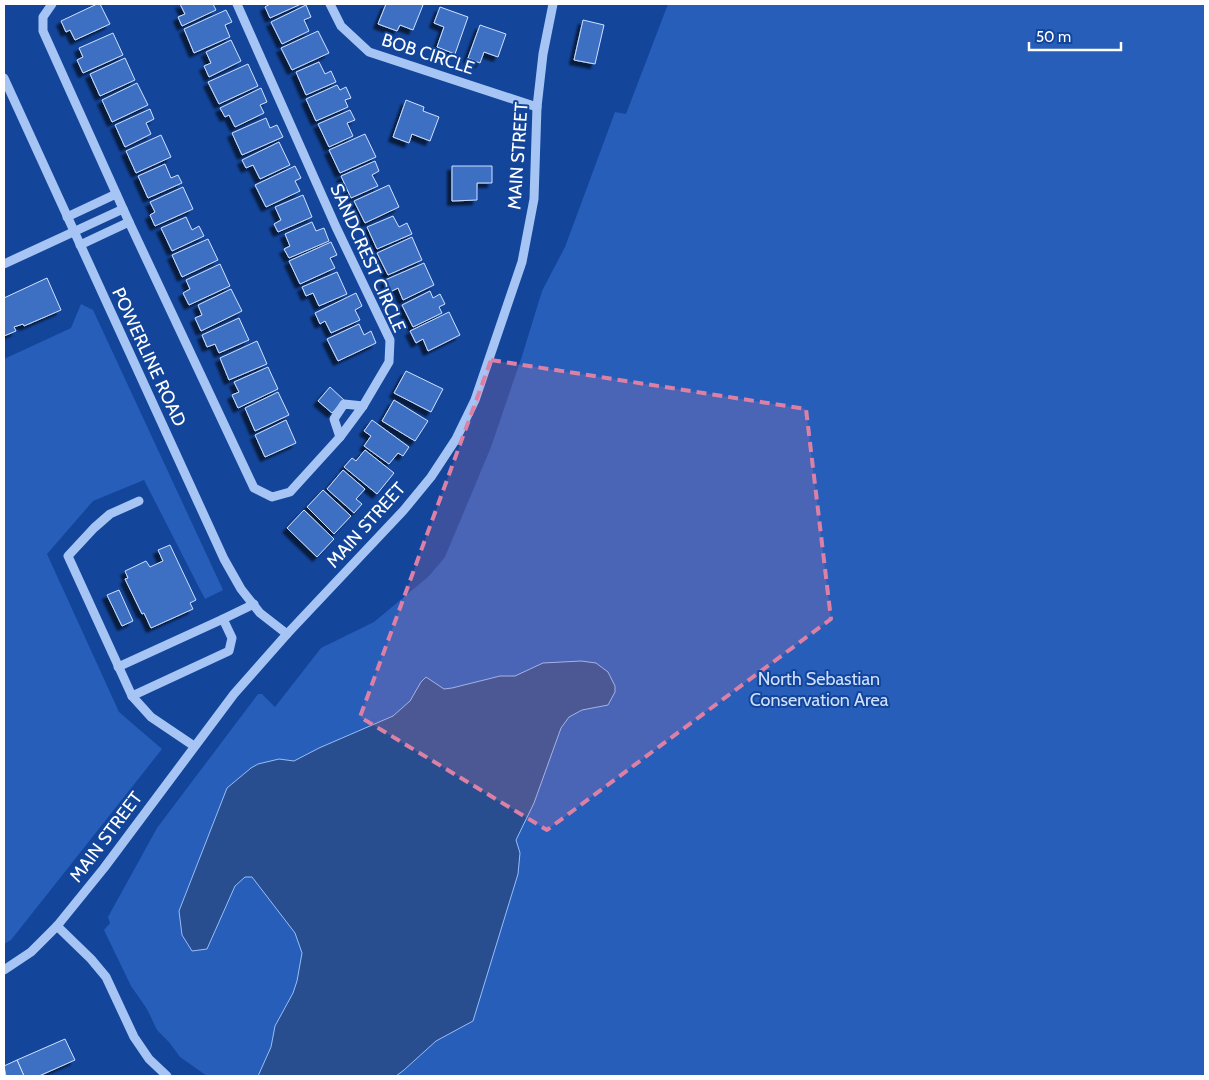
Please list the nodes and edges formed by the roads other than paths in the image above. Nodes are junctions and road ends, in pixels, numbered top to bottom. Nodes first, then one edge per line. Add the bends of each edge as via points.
1 (52, 4) edge
2 (237, 4) edge
3 (330, 4) edge
4 (553, 4) edge
5 (4, 78) edge
6 (6, 91) edge
7 (537, 106) junction
8 (116, 194) junction
9 (123, 209) junction
10 (68, 217) junction
11 (129, 222) junction
12 (74, 231) junction
13 (80, 245) junction
14 (4, 264) edge
15 (363, 406) junction
16 (340, 437) junction
17 (140, 501) dead end
18 (254, 604) junction
19 (224, 619) junction
20 (287, 634) junction
21 (118, 667) junction
22 (132, 696) junction
23 (194, 746) junction
24 (57, 926) junction
25 (4, 970) edge
26 (167, 1076) edge

1 - 8 street, SANDCREST CIRCLE via 43,17 43,31
2 - 15 street, SANDCREST CIRCLE via 390,340 389,362
3 - 7 street, BOB CIRCLE via 341,26 369,52
4 - 7 street, MAIN STREET
5 - 6 street, POWERLINE ROAD
6 - 10 street, POWERLINE ROAD
7 - 20 street, MAIN STREET via 534,199 522,262 475,400 456,439 431,477
8 - 9 street, SANDCREST CIRCLE
8 - 10 street
9 - 11 street, SANDCREST CIRCLE
9 - 12 street
10 - 12 street, POWERLINE ROAD
11 - 13 street
11 - 16 street, SANDCREST CIRCLE via 254,488 272,497 290,492
12 - 13 street, POWERLINE ROAD
12 - 14 street
13 - 18 street, POWERLINE ROAD via 224,559
15 - 16 street, SANDCREST CIRCLE
15 - 16 street via 344,404 334,419
17 - 21 street via 110,514 68,556
18 - 19 street
18 - 20 street, POWERLINE ROAD via 260,613
19 - 21 street
19 - 22 street via 232,638 229,651
20 - 23 street, MAIN STREET
21 - 22 street
22 - 23 street via 151,718
23 - 24 street, MAIN STREET
24 - 25 street, MAIN STREET via 31,952
24 - 26 street via 106,977 134,1037 149,1059

